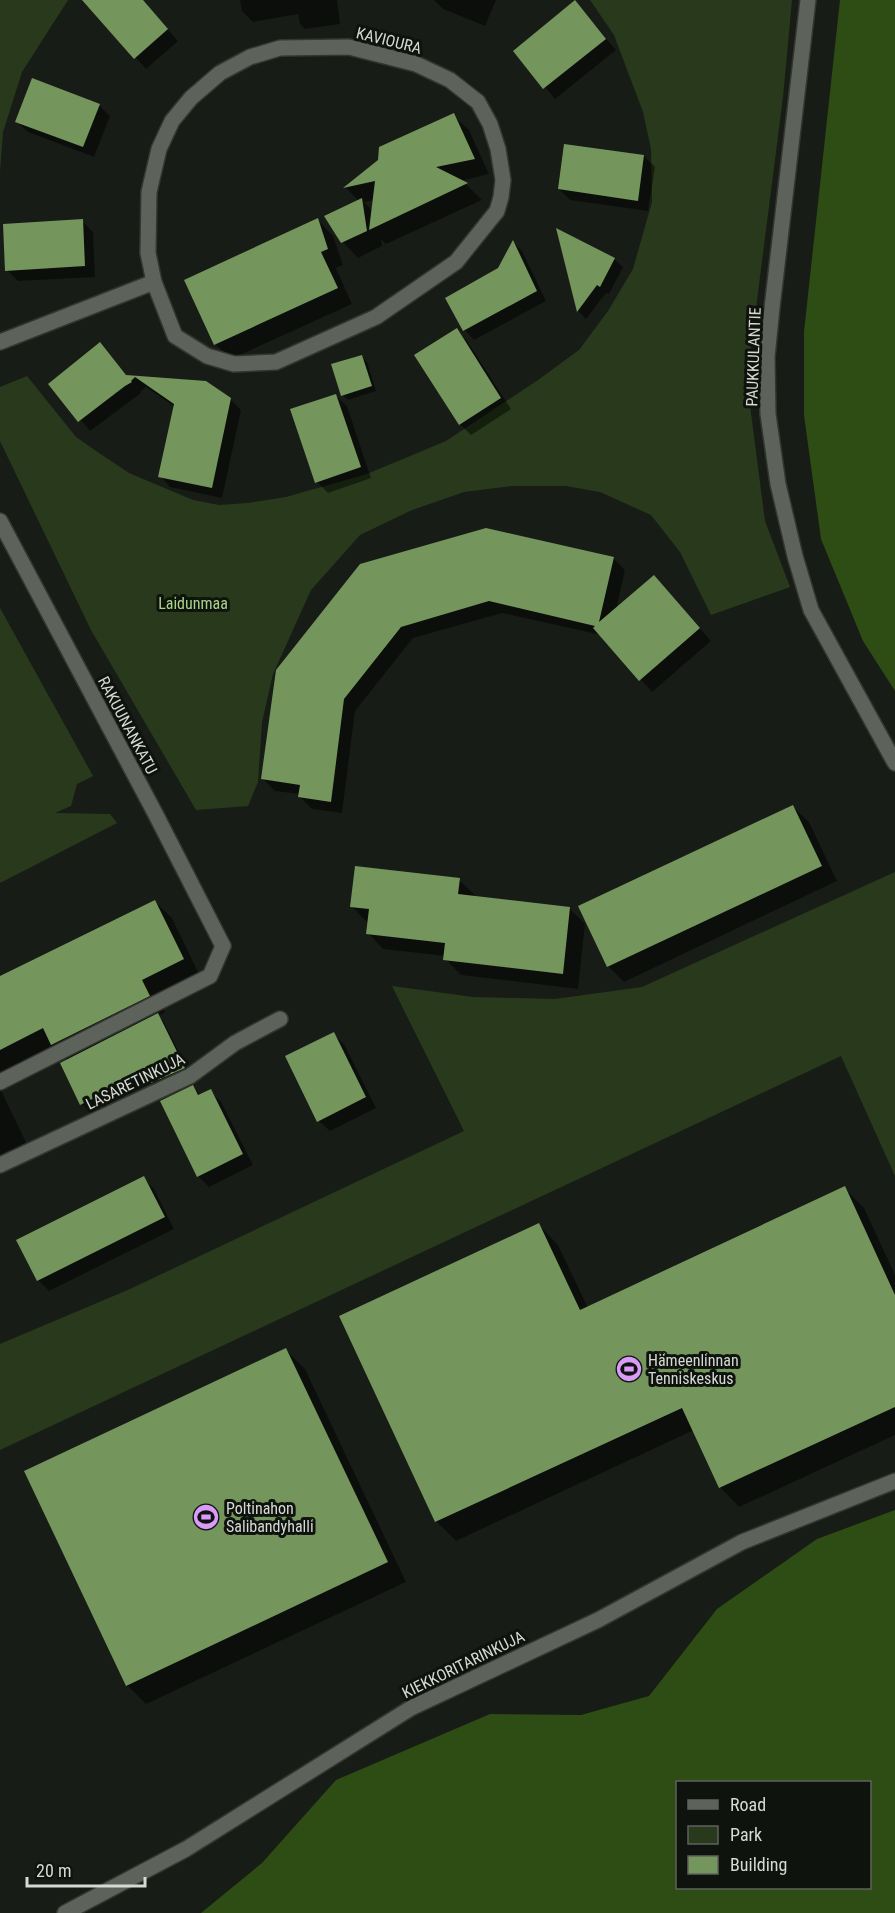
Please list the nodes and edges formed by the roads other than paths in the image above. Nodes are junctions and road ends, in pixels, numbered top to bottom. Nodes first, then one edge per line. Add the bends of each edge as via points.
1 (808, 0) edge
2 (154, 282) junction
3 (0, 342) edge
4 (0, 521) edge
5 (895, 763) edge
6 (280, 1019) dead end
7 (0, 1082) edge
8 (0, 1165) edge
9 (895, 1481) edge
10 (65, 1913) edge

1 - 5 street, PAUKKULANTIE via 767,357 768,414 778,484 811,610
2 - 2 street, KAVIOURA via 175,336 207,356 234,364 276,362 376,317 456,262 496,211 503,180 490,124 478,102 450,80 417,64 349,47 280,48 250,57 220,73 191,98 172,120 159,149 149,192 148,253
2 - 3 street
4 - 7 street, RAKUUNANKATU via 223,945 210,976
6 - 8 street, LASARETINKUJA via 235,1042 190,1076
9 - 10 street, KIEKKORITARINKUJA via 742,1542 598,1620 411,1708 186,1849

